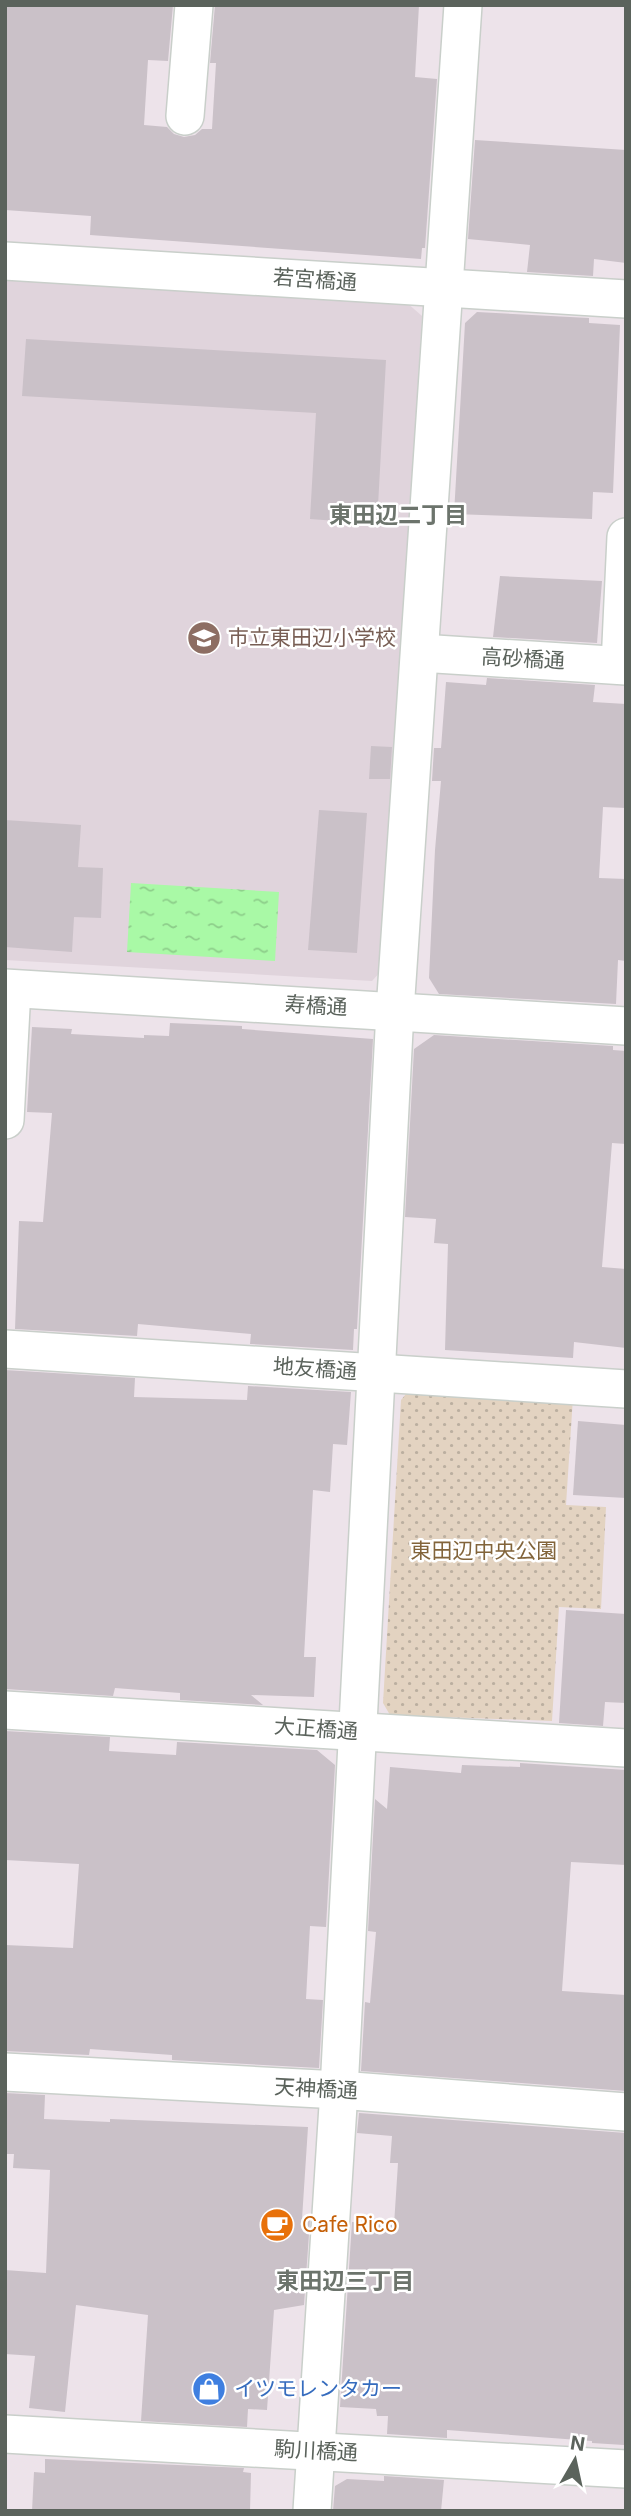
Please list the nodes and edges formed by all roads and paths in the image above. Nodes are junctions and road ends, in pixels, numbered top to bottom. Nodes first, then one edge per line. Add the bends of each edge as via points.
1 (194, 5) edge
2 (463, 5) edge
3 (185, 116) dead end
4 (5, 261) edge
5 (445, 288) junction
6 (626, 299) edge
7 (626, 537) edge
8 (420, 653) junction
9 (623, 665) edge
10 (9, 988) edge
11 (395, 1011) junction
12 (626, 1026) edge
13 (5, 1120) edge
14 (5, 1349) edge
15 (377, 1373) junction
16 (626, 1389) edge
17 (5, 1710) edge
18 (357, 1731) junction
19 (626, 1748) edge
20 (5, 2072) edge
21 (339, 2090) junction
22 (626, 2112) edge
23 (5, 2434) edge
24 (316, 2451) junction
25 (626, 2469) edge
26 (312, 2511) edge

1 - 3 street
2 - 5 street
4 - 5 street, 若宮橋通
5 - 6 street, 若宮橋通
5 - 8 street
7 - 9 street
8 - 9 street, 高砂橋通
8 - 11 street
10 - 11 street, 寿橋通
10 - 13 street
11 - 12 street, 寿橋通
11 - 15 street
14 - 15 street, 地友橋通
15 - 16 street, 地友橋通
15 - 18 street
17 - 18 street, 大正橋通
18 - 19 street, 大正橋通
18 - 21 street
20 - 21 street, 天神橋通
21 - 22 street, 天神橋通
21 - 24 street
23 - 24 street, 駒川橋通
24 - 25 street, 駒川橋通
24 - 26 street

